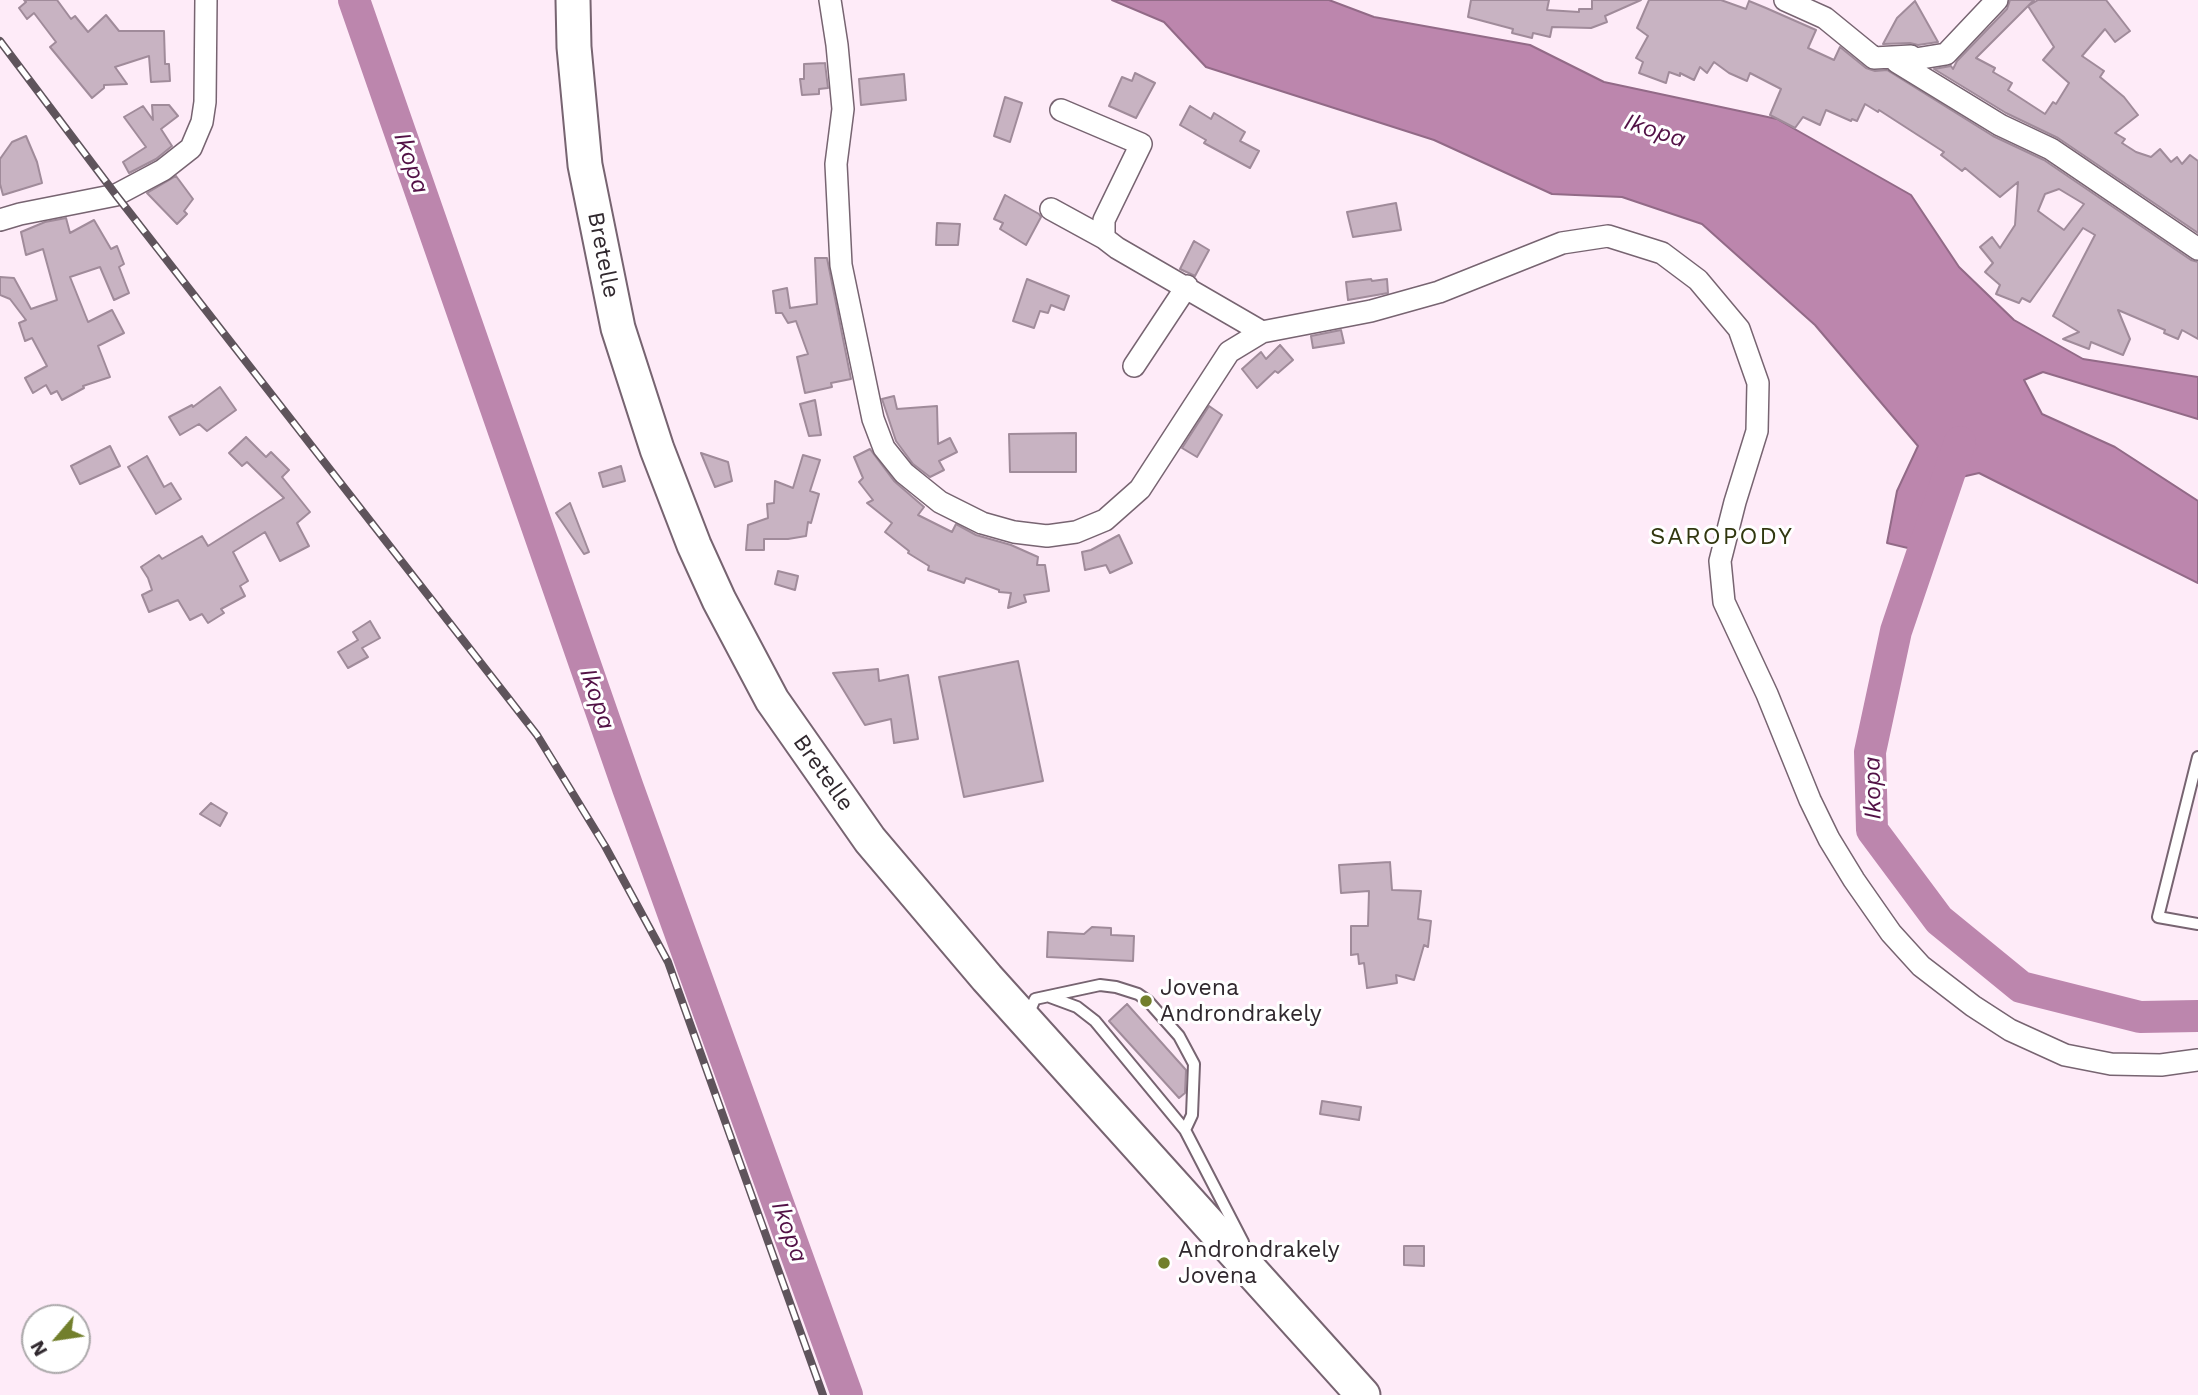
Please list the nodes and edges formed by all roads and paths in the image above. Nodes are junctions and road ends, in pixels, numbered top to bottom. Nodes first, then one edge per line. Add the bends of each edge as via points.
1 (206, 0) edge
2 (573, 0) edge
3 (830, 0) edge
4 (1785, 0) edge
5 (1997, 0) edge
6 (1946, 54) junction
7 (1061, 110) dead end
8 (1051, 209) dead end
9 (0, 220) edge
10 (1104, 238) junction
11 (2198, 249) edge
12 (1187, 286) junction
13 (1262, 332) junction
14 (1134, 366) dead end
15 (2198, 757) edge
16 (2198, 924) edge
17 (1049, 996) junction
18 (1026, 1020) junction
19 (2198, 1060) edge
20 (1185, 1130) junction
21 (1267, 1288) junction
22 (1363, 1395) edge

1 - 9 street via 205,102 191,148 163,170 116,195
2 - 18 main road, Bretelle via 585,165 609,290 646,416 694,545 772,700 832,786 870,840
3 - 13 street via 843,110 836,163 841,265 873,419 884,448 904,473 940,502 982,523 1047,536 1076,532 1105,520 1140,489 1229,352
4 - 6 street via 1825,18 1874,58
5 - 6 street
6 - 11 street via 1897,62 2000,125 2051,149
7 - 10 street via 1140,144 1104,220
8 - 10 street
10 - 12 street
12 - 13 street
12 - 14 street
13 - 19 street via 1440,292 1562,243 1608,236 1662,253 1698,279 1739,329 1758,383 1758,431 1720,561 1724,602 1820,819 1854,880 1891,933 1921,965 2010,1030 2065,1055 2111,1064
15 - 16 lane via 2158,918
17 - 18 lane via 1035,999
17 - 20 lane via 1077,1007 1095,1021
17 - 20 lane via 1100,985 1127,990 1148,1001 1179,1035 1194,1064 1192,1115
18 - 21 main road, Bretelle
20 - 21 lane
21 - 22 main road, Bretelle

